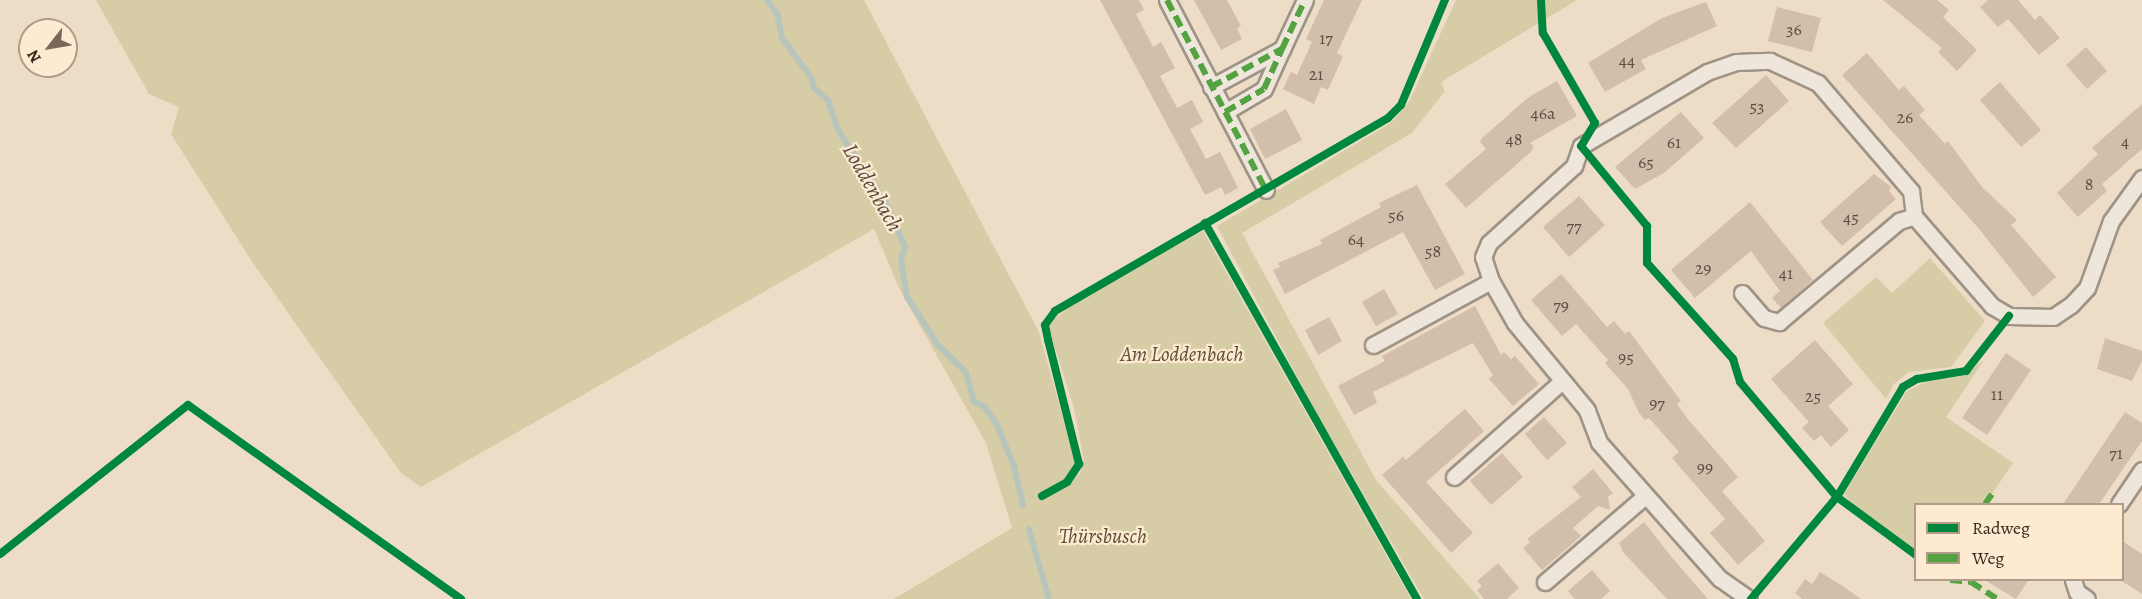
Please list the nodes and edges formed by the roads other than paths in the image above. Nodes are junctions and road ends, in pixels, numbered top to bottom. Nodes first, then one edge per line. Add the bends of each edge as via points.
1 (1167, 0) edge
2 (1305, 0) edge
3 (1282, 49) junction
4 (1211, 87) junction
5 (1225, 112) junction
6 (2142, 178) edge
7 (1266, 190) dead end
8 (1914, 216) junction
9 (1491, 281) junction
10 (1742, 293) dead end
11 (1373, 345) dead end
12 (1562, 381) junction
13 (2142, 470) edge
14 (1454, 477) dead end
15 (1645, 496) junction
16 (2120, 503) edge
17 (2074, 581) edge
18 (1545, 582) dead end
19 (1749, 599) edge
20 (2087, 599) edge

1 - 4 street
2 - 3 street
3 - 4 street
3 - 5 street via 1264,89
4 - 5 street
5 - 7 street
6 - 8 street via 2111,221 2087,288 2054,317 2009,316 1992,306
8 - 9 street via 1911,191 1818,83 1770,61 1736,62 1707,72 1581,146 1574,166 1488,243 1483,257
8 - 10 street via 1899,221 1779,322 1764,318
9 - 11 street
9 - 12 street via 1515,323
12 - 14 street
12 - 15 street via 1587,410 1599,442
13 - 16 street
15 - 18 street
15 - 19 street via 1720,579
17 - 20 street via 2077,592

